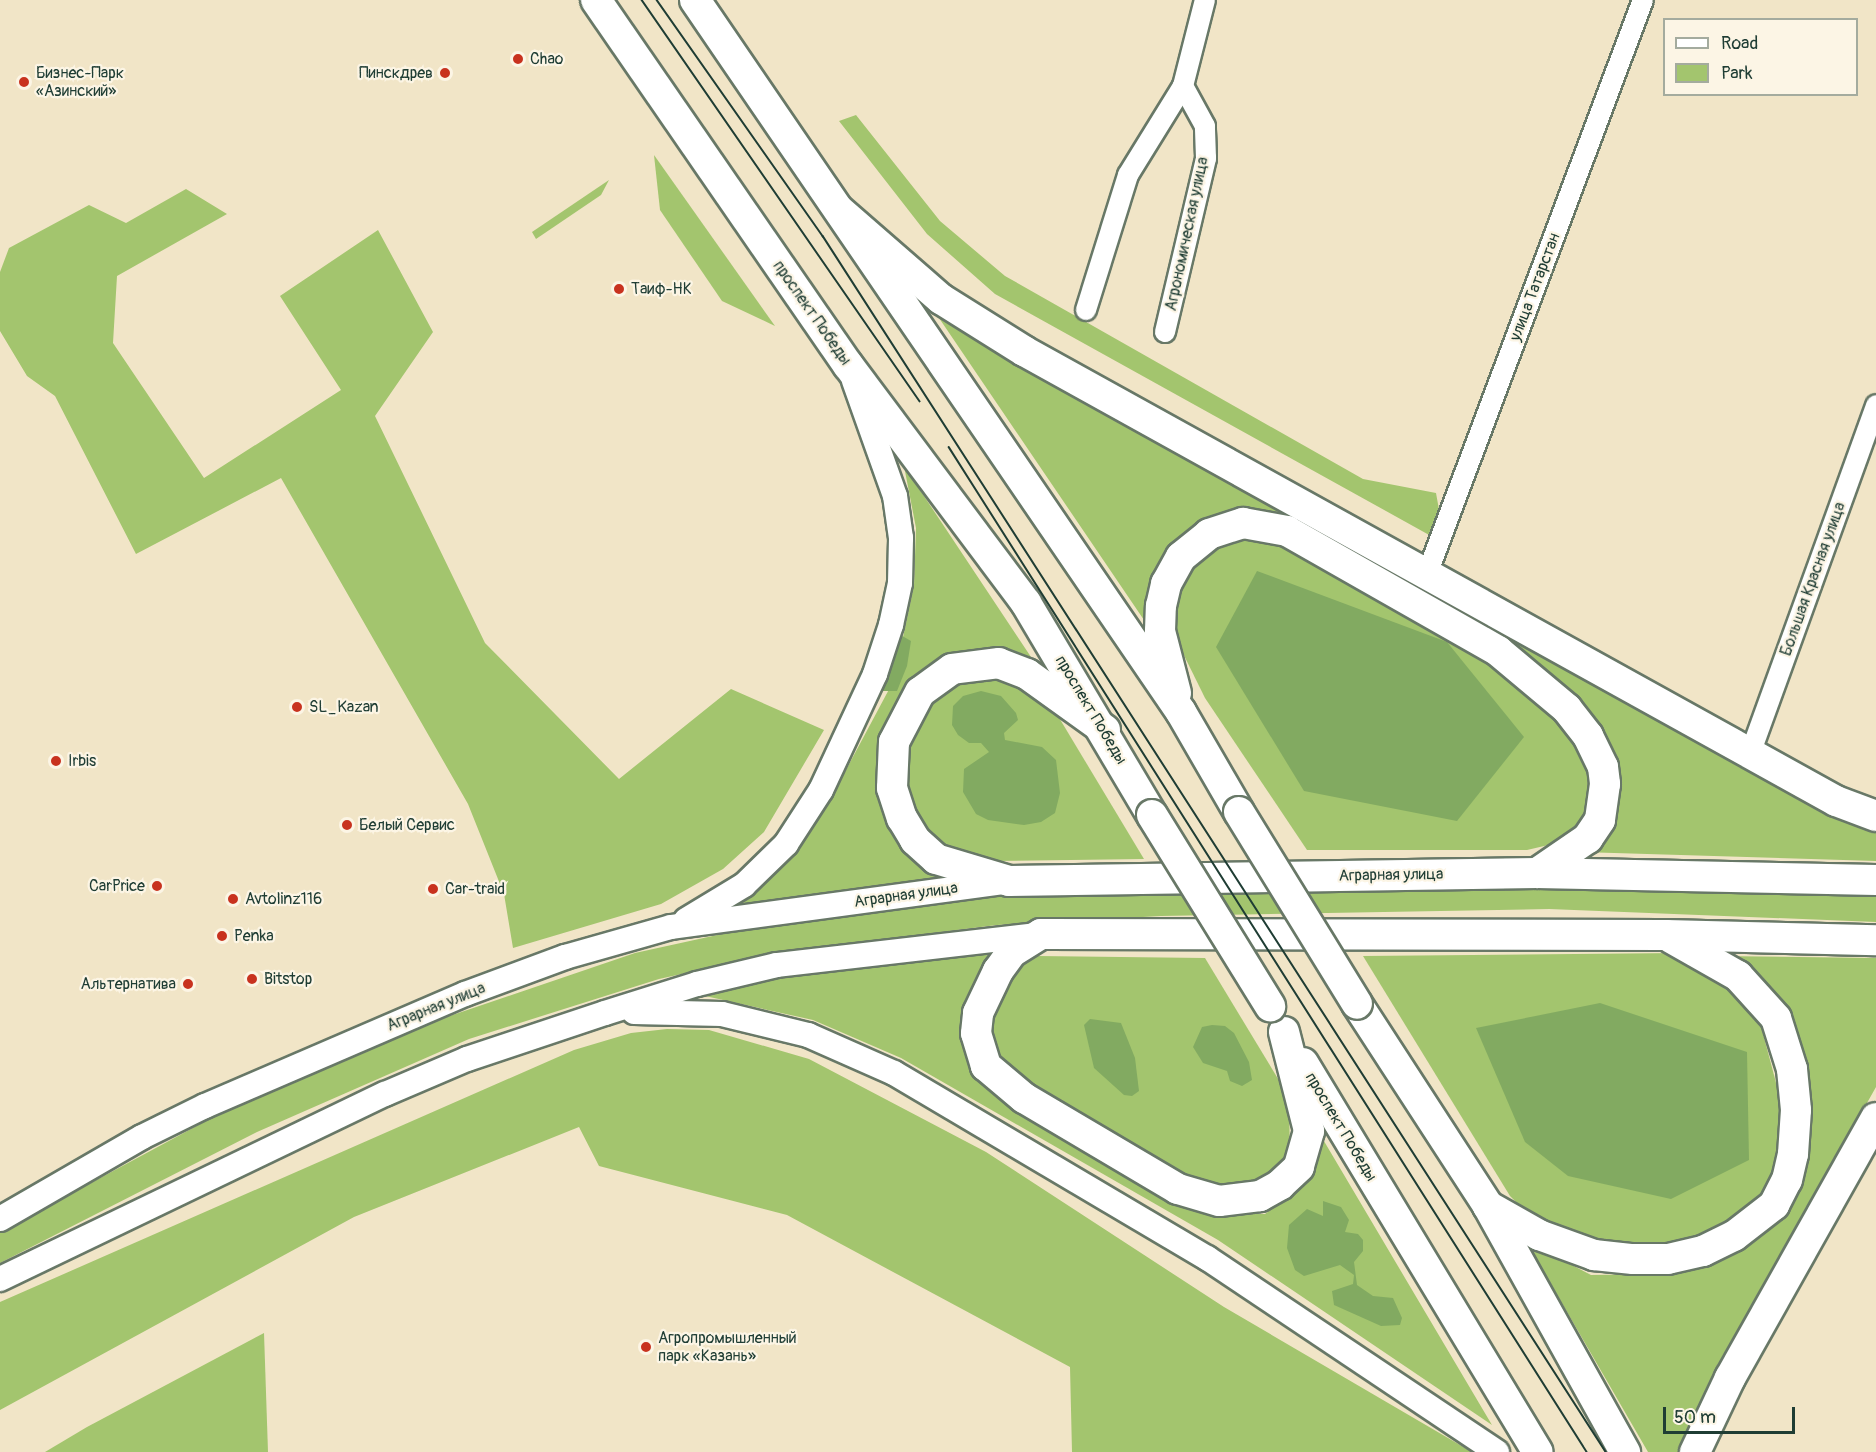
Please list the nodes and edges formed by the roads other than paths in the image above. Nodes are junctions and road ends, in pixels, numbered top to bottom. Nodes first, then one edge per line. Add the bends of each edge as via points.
1 (596, 0) edge
2 (695, 0) edge
3 (1205, 0) edge
4 (1643, 0) edge
5 (1183, 86) junction
6 (840, 211) junction
7 (1086, 310) dead end
8 (1165, 332) dead end
9 (848, 365) junction
10 (1876, 405) edge
11 (1427, 574) junction
12 (1181, 712) junction
13 (1105, 730) junction
14 (1750, 754) junction
15 (1876, 816) edge
16 (1537, 873) junction
17 (1876, 880) edge
18 (1009, 881) junction
19 (671, 927) junction
20 (1041, 934) junction
21 (1665, 935) junction
22 (1876, 940) edge
23 (605, 1013) junction
24 (1284, 1032) junction
25 (1876, 1118) edge
26 (1488, 1206) junction
27 (0, 1219) edge
28 (0, 1279) edge
29 (1497, 1452) edge
30 (1538, 1452) edge
31 (1626, 1452) edge
32 (1695, 1452) edge

1 - 9 main road, проспект Победы
2 - 6 main road
3 - 5 street
4 - 11 street, улица Татарстан
5 - 7 street via 1128,176
5 - 8 street, Агрономическая улица via 1205,126 1206,158
6 - 11 main road via 941,299 1015,346
6 - 12 main road
9 - 13 main road, проспект Победы via 1026,603
9 - 19 street via 895,496 901,538 900,583 891,625 875,674 821,790 786,844 744,885
10 - 14 street, Большая Красная улица
11 - 14 main road
12 - 16 main road via 1160,631 1166,584 1181,556 1209,534 1243,523 1287,531 1498,651 1567,709 1588,736 1603,767 1600,820 1588,838
12 - 26 main road, bridge via 1357,1004
13 - 18 main road via 1057,692 999,663 952,669 920,692 910,707 900,723 891,757 892,788 902,818 915,840 936,859
13 - 24 main road, проспект Победы, bridge
14 - 15 main road via 1836,801
16 - 17 main road, Аграрная улица
16 - 18 main road, Аграрная улица
18 - 19 street, Аграрная улица
19 - 27 street, Аграрная улица via 565,957 465,994 205,1106 142,1137
20 - 21 main road
20 - 23 street via 777,965 697,984
20 - 24 main road via 1012,952 987,989 976,1033 980,1054 997,1078 1024,1098 1178,1189 1219,1201 1239,1201 1280,1185 1299,1167 1309,1131
21 - 22 main road
21 - 26 main road via 1738,976 1776,1018 1792,1069 1796,1110 1787,1180 1774,1205 1734,1236 1703,1251 1668,1259 1633,1259 1583,1251 1539,1235
23 - 28 street via 467,1059 385,1094
23 - 29 street via 722,1014 808,1035 894,1073 1207,1258
24 - 30 main road, проспект Победы
25 - 32 main road via 1730,1378
26 - 31 main road

